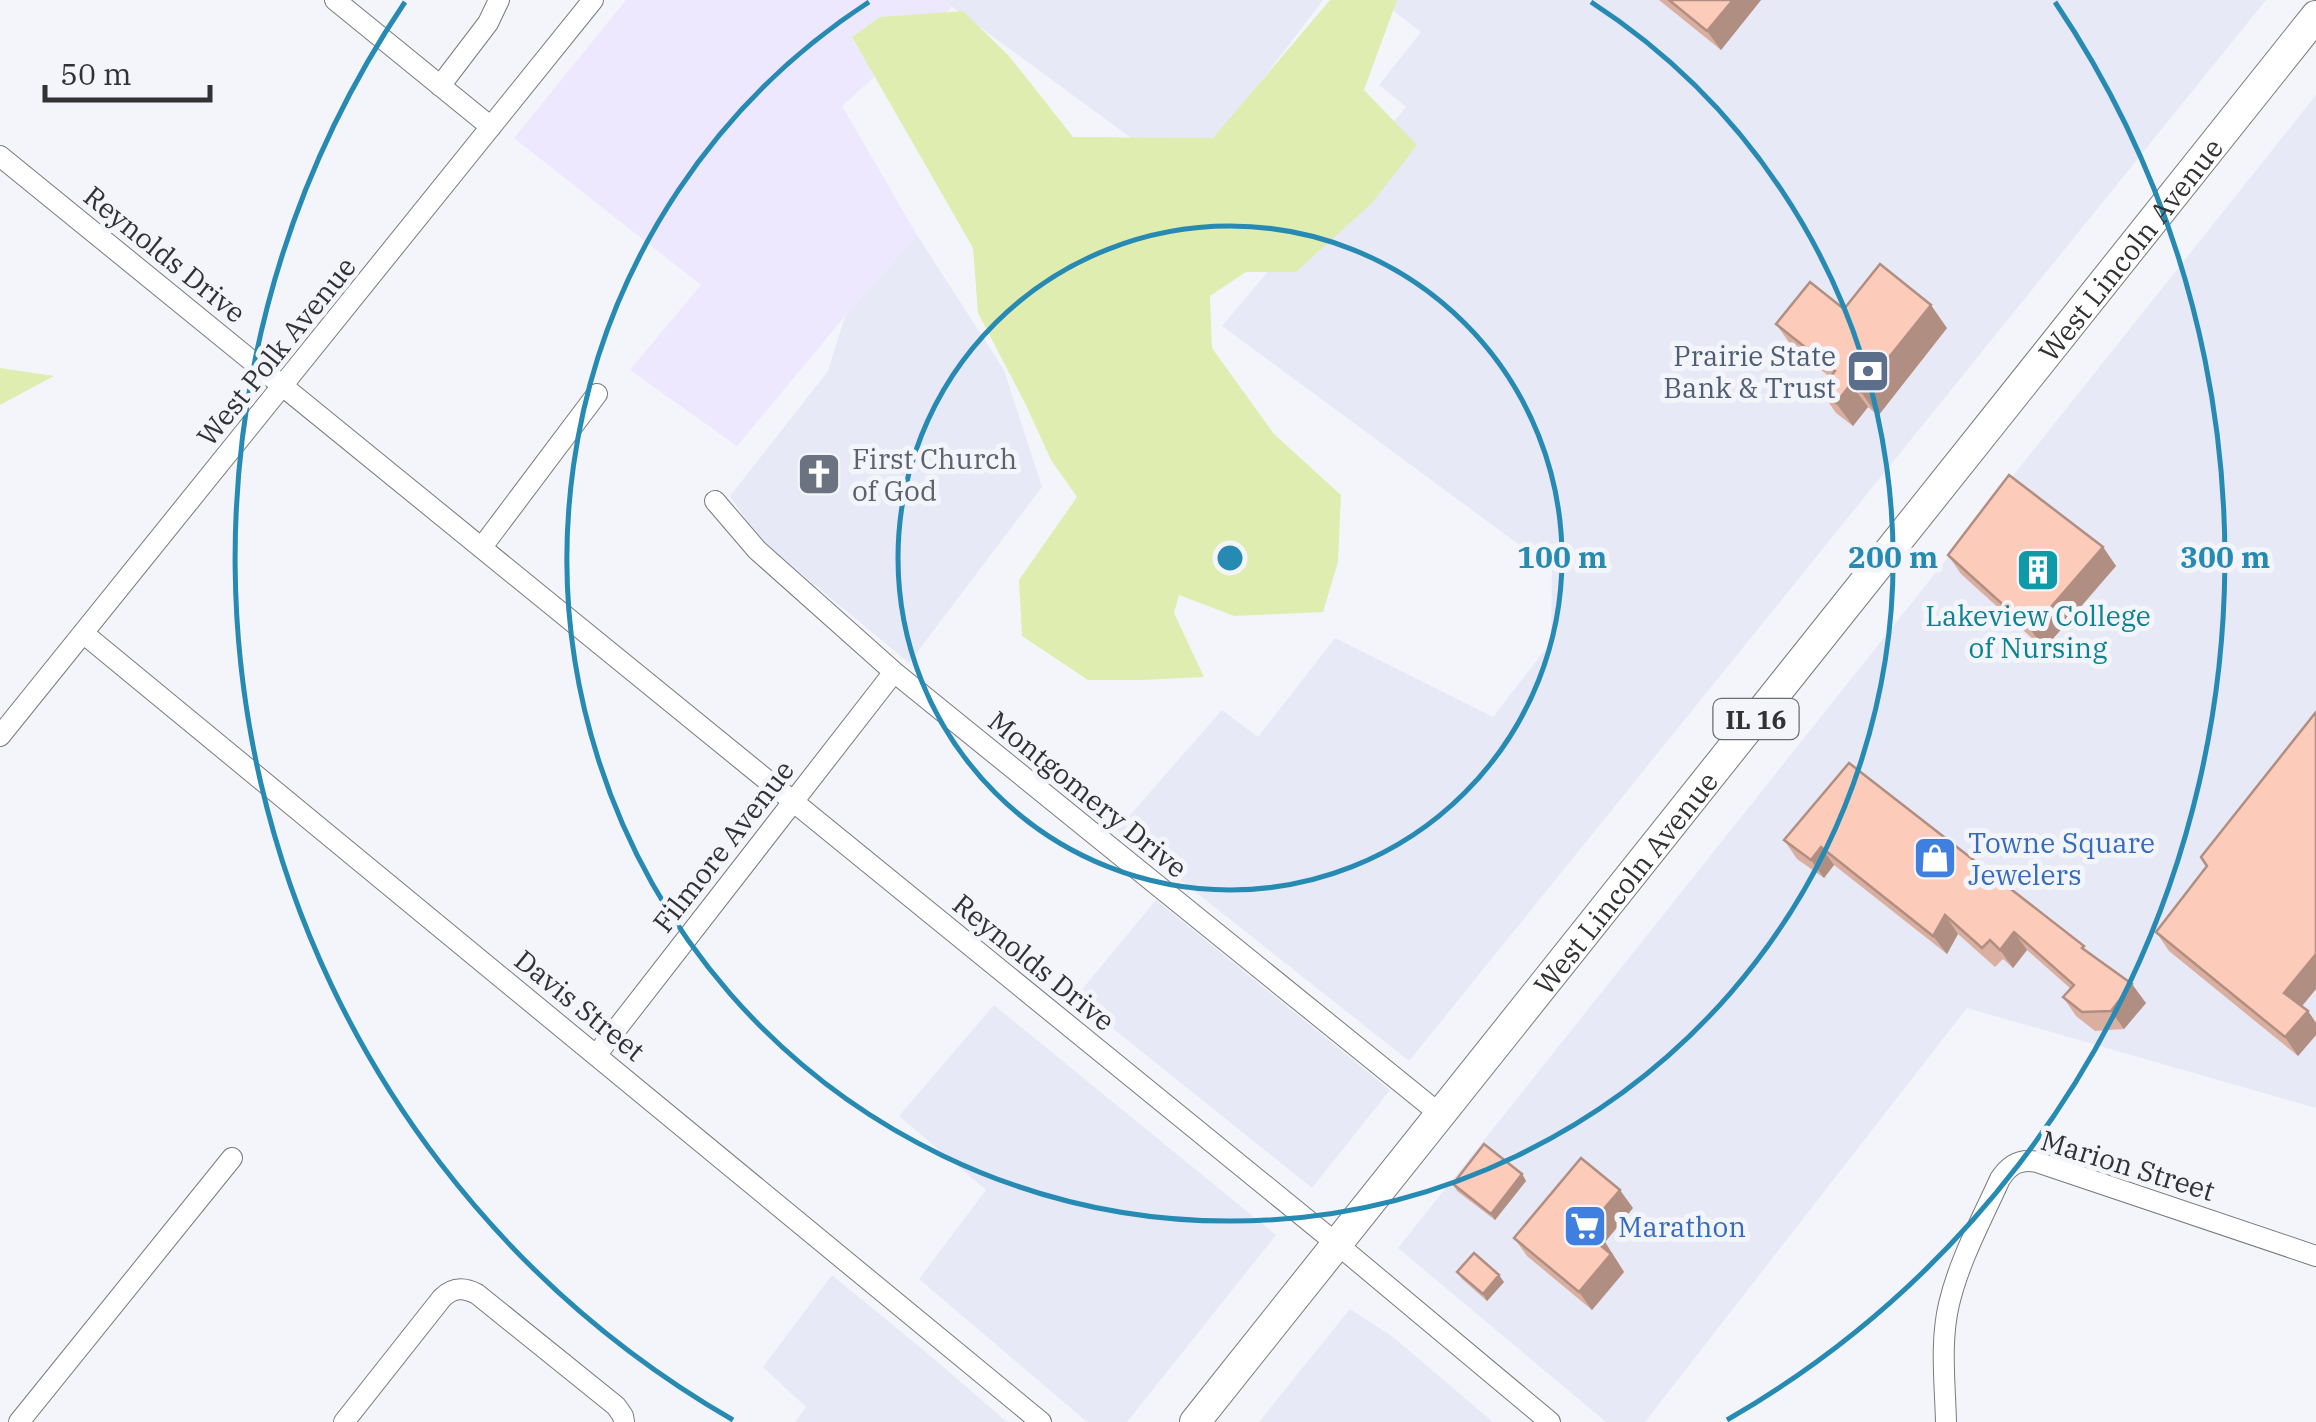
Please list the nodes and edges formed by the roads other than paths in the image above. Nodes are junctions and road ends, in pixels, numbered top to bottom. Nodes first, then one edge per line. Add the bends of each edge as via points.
1 (335, 0) edge
2 (500, 0) edge
3 (594, 0) edge
4 (2316, 16) edge
5 (440, 86) junction
6 (491, 127) junction
7 (0, 156) edge
8 (283, 385) junction
9 (597, 394) dead end
10 (715, 500) dead end
11 (482, 547) junction
12 (83, 633) junction
13 (894, 672) junction
14 (0, 736) edge
15 (793, 801) junction
16 (597, 1054) junction
17 (1440, 1115) junction
18 (232, 1158) dead end
19 (1337, 1244) junction
20 (2316, 1256) edge
21 (19, 1422) edge
22 (344, 1422) edge
23 (624, 1422) edge
24 (1040, 1422) edge
25 (1195, 1422) edge
26 (1550, 1422) edge
27 (1946, 1422) edge

1 - 5 street
2 - 5 street
3 - 6 street, West Polk Avenue
4 - 17 main road, West Lincoln Avenue / IL 16
5 - 6 street
6 - 8 street, West Polk Avenue
7 - 8 street, Reynolds Drive
8 - 11 street, Reynolds Drive
8 - 12 street, West Polk Avenue
9 - 11 street
10 - 13 street, Montgomery Drive via 757,550
11 - 15 street, Reynolds Drive
12 - 14 street, West Polk Avenue
12 - 16 street, Davis Street
13 - 15 street, Filmore Avenue
13 - 17 street, Montgomery Drive
15 - 16 street, Filmore Avenue
15 - 19 street, Reynolds Drive
16 - 24 street, Davis Street
17 - 19 main road, West Lincoln Avenue / IL 16
18 - 21 street
19 - 25 main road, West Lincoln Avenue / IL 16
19 - 26 street, Reynolds Drive
20 - 27 street, Marion Street via 2037,1162 2019,1162 2000,1179 1949,1304
22 - 23 street via 442,1298 466,1288 616,1406

